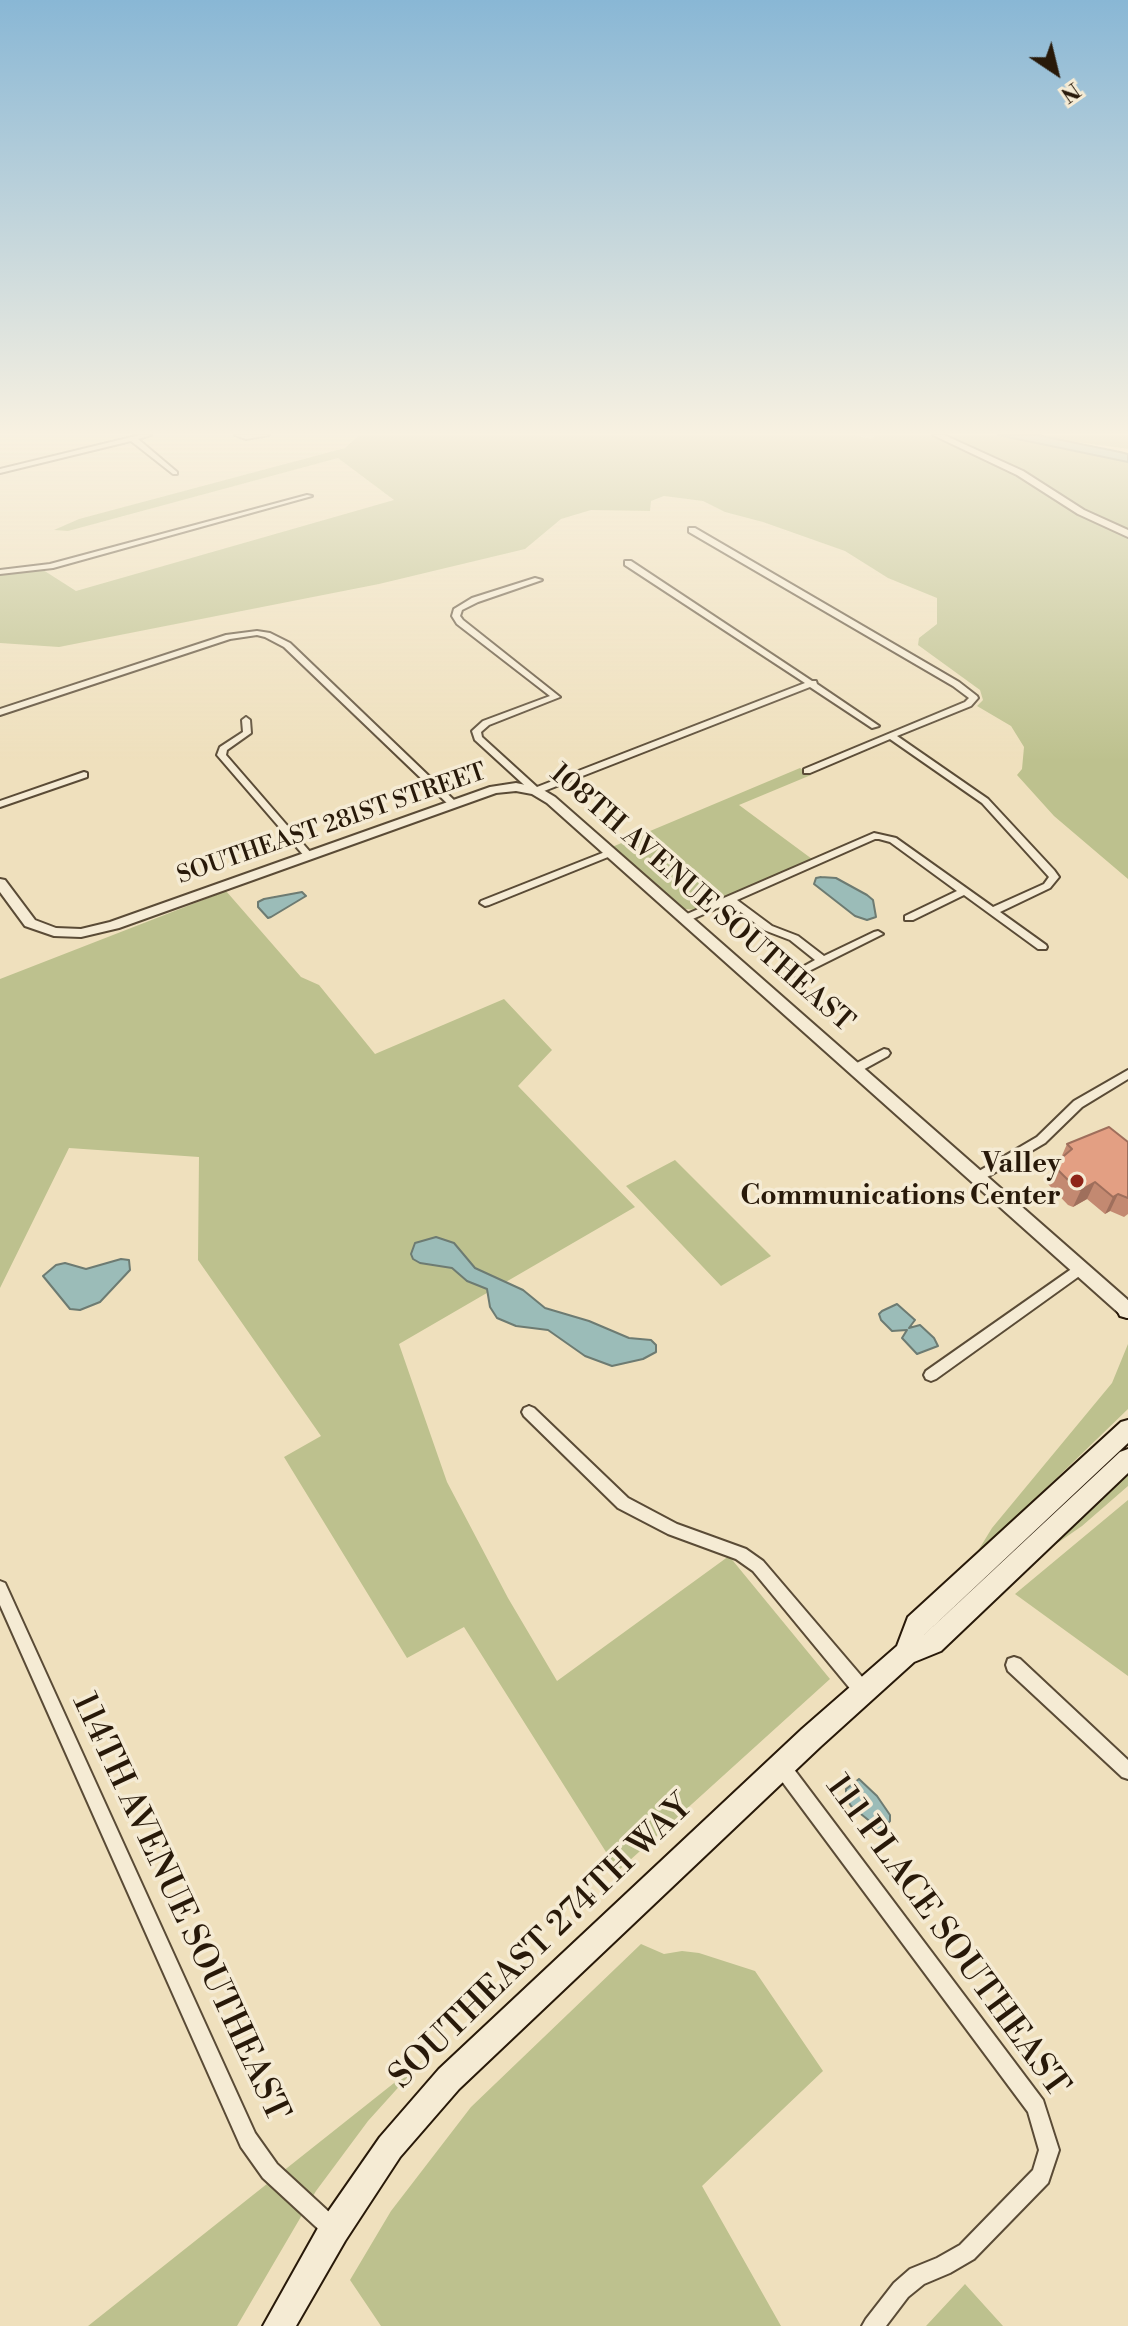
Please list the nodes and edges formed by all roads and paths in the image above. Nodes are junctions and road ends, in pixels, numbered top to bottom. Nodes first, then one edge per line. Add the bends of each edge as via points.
1 (133, 544) edge
2 (715, 544) edge
3 (628, 563) dead end
4 (0, 572) edge
5 (538, 580) dead end
6 (813, 683) junction
7 (0, 712) edge
8 (246, 720) dead end
9 (875, 726) dead end
10 (891, 736) junction
11 (807, 771) dead end
12 (84, 775) dead end
13 (536, 791) junction
14 (0, 804) edge
15 (453, 804) junction
16 (610, 853) junction
17 (308, 855) junction
18 (0, 883) edge
19 (965, 891) junction
20 (730, 899) junction
21 (485, 903) dead end
22 (994, 911) junction
23 (909, 918) dead end
24 (684, 919) junction
25 (878, 934) dead end
26 (1042, 947) dead end
27 (823, 961) junction
28 (795, 974) dead end
29 (884, 1053) dead end
30 (855, 1069) junction
31 (1128, 1074) edge
32 (978, 1177) junction
33 (1080, 1268) junction
34 (1128, 1310) edge
35 (931, 1375) dead end
36 (529, 1412) dead end
37 (1128, 1429) edge
38 (1128, 1459) edge
39 (0, 1588) edge
40 (906, 1654) junction
41 (1014, 1665) dead end
42 (863, 1691) junction
43 (781, 1766) junction
44 (1128, 1771) edge
45 (334, 2230) junction
46 (279, 2326) edge
47 (873, 2326) edge

1 - 4 street via 50,566
2 - 10 street via 974,698
3 - 6 street
5 - 13 street, 108TH AVENUE SOUTHEAST via 475,600 458,609 456,616 556,697 476,731
6 - 9 street
6 - 13 street, SOUTHEAST 281ST STREET
7 - 15 street via 229,637 257,633 287,645
8 - 17 street via 247,733 221,755
10 - 11 street
10 - 22 street via 985,801 1054,877 1047,886
12 - 14 street
13 - 15 street, SOUTHEAST 281ST STREET via 506,788
13 - 16 street, 108TH AVENUE SOUTHEAST
15 - 17 street, SOUTHEAST 281ST STREET
16 - 21 street
16 - 24 street, 108TH AVENUE SOUTHEAST
17 - 18 street, SOUTHEAST 281ST STREET via 96,930 65,934 42,930 24,918
19 - 20 street via 893,840 874,836
19 - 22 street
19 - 23 street
20 - 24 street
20 - 27 street
22 - 26 street
24 - 30 street, 108TH AVENUE SOUTHEAST
25 - 27 street
27 - 28 street
29 - 30 street
30 - 32 street, 108TH AVENUE SOUTHEAST
31 - 32 street via 1078,1104 1041,1140
32 - 33 street, 108TH AVENUE SOUTHEAST
33 - 34 street, 108TH AVENUE SOUTHEAST
33 - 35 street
36 - 42 street via 623,1503 758,1566
37 - 40 main road, SOUTHEAST 274TH WAY via 916,1625
38 - 40 main road, SOUTHEAST 274TH WAY via 933,1643
39 - 45 street, 114TH AVENUE SOUTHEAST via 248,2140 270,2171
40 - 42 main road, SOUTHEAST 274TH WAY
41 - 44 street
42 - 43 main road, SOUTHEAST 274TH WAY
43 - 45 main road, SOUTHEAST 274TH WAY via 449,2079 390,2147
43 - 47 street, 111 PLACE SOUTHEAST via 1036,2107 1049,2150 1041,2176 986,2233 967,2252 917,2276
45 - 46 main road, SOUTHEAST 274TH WAY

